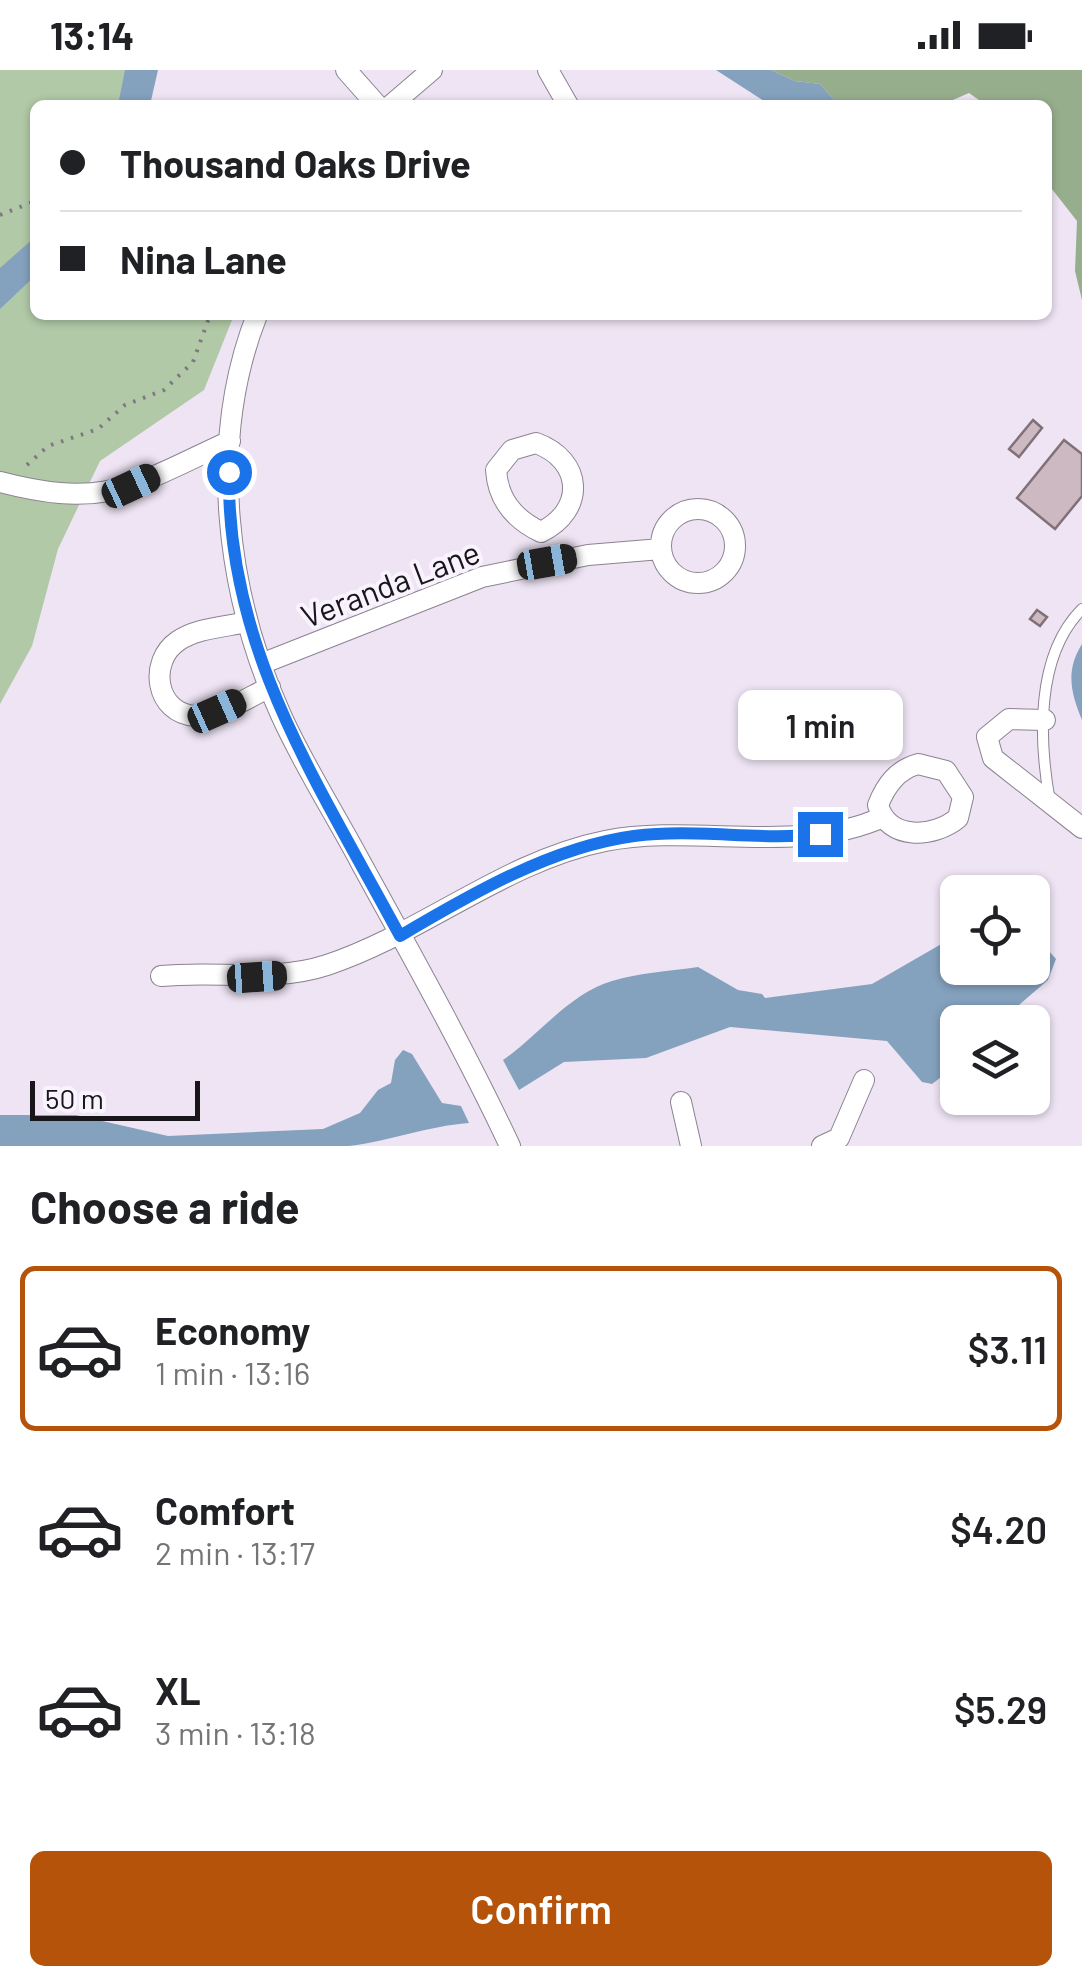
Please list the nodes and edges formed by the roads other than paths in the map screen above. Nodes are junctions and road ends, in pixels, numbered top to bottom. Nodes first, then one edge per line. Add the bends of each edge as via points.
1 (346, 70) edge
2 (432, 70) edge
3 (548, 70) edge
4 (373, 100) edge
5 (397, 100) edge
6 (565, 100) edge
7 (255, 320) edge
8 (230, 442) junction
9 (9, 477) edge
10 (541, 532) junction
11 (661, 549) dead end
12 (547, 562) junction
13 (1082, 609) edge
14 (246, 622) junction
15 (261, 664) junction
16 (270, 688) junction
17 (1046, 720) junction
18 (1050, 803) junction
19 (883, 817) dead end
20 (1082, 828) edge
21 (400, 936) junction
22 (161, 976) dead end
23 (864, 1080) dead end
24 (681, 1102) dead end
25 (510, 1146) edge
26 (691, 1146) edge
27 (822, 1146) edge

1 - 4 street
2 - 5 street
3 - 6 street
7 - 8 street
8 - 9 street via 101,494 50,494
8 - 14 street via 232,534
10 - 10 street via 569,502 574,477 558,454 524,444 504,458 497,483 509,509
10 - 12 street
11 - 12 street, Veranda Lane
12 - 15 street, Veranda Lane via 428,595
13 - 17 lane via 1049,663
14 - 15 street
14 - 16 street via 181,638 162,653 160,685 180,711 198,716
15 - 16 street
16 - 21 street
17 - 18 lane
17 - 18 street via 1009,719 987,737 993,758
18 - 20 street
19 - 21 street via 840,832 800,836 707,833 599,842 450,906
21 - 22 street via 289,974
21 - 25 street
23 - 27 street via 838,1138
24 - 26 street

